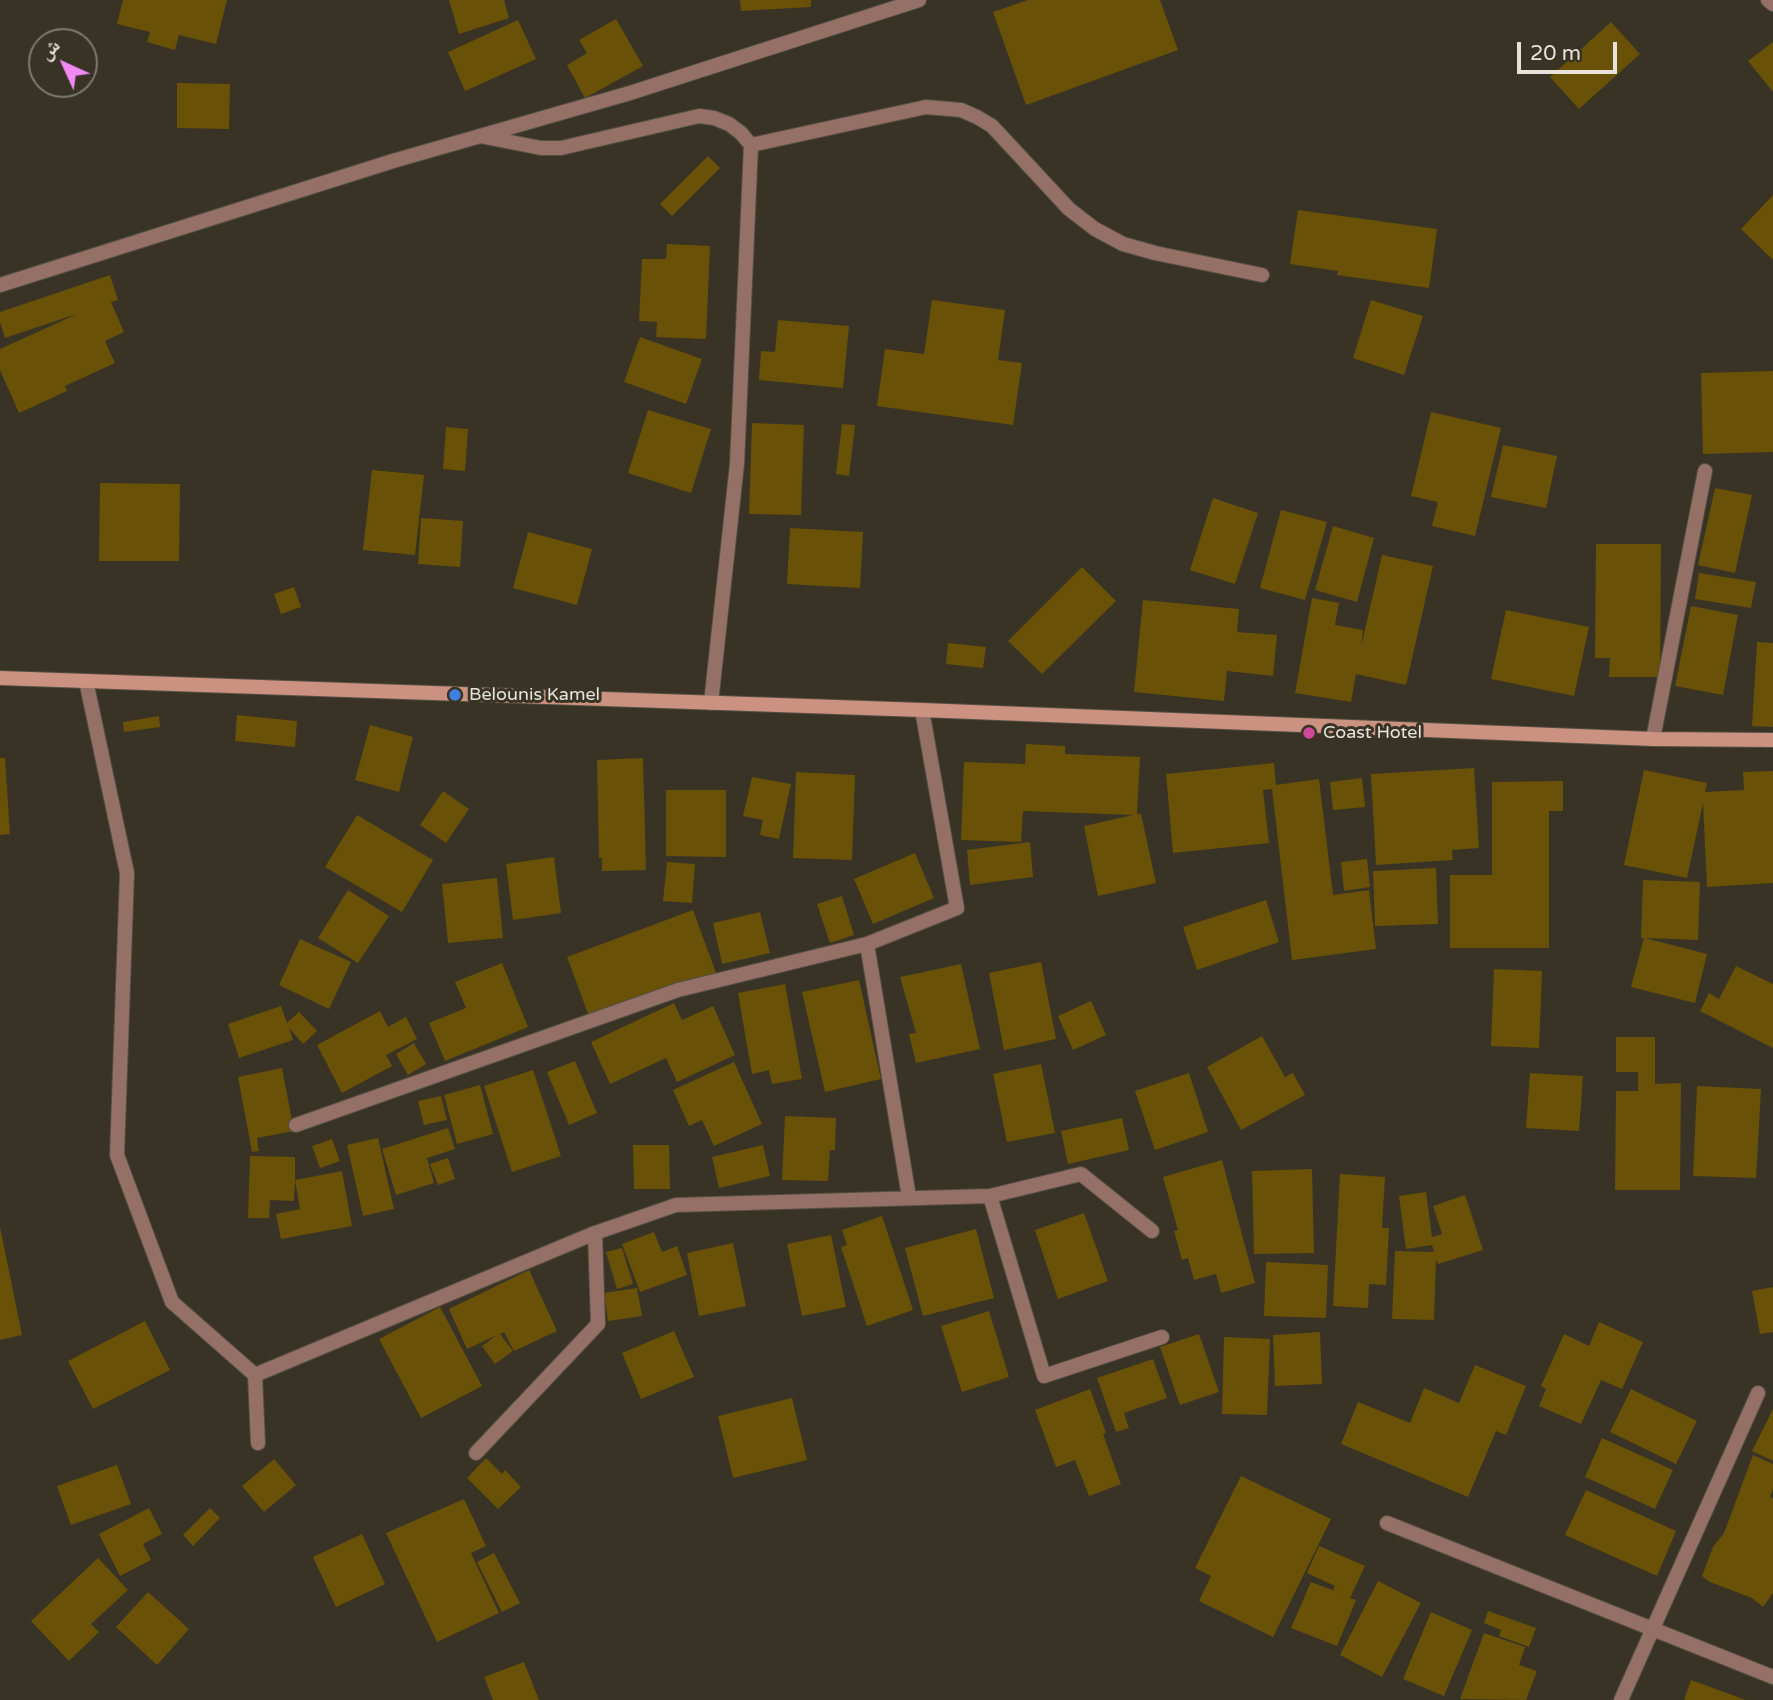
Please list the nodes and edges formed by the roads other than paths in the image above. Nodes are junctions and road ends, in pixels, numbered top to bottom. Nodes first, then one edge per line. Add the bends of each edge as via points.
1 (919, 0) edge
2 (1769, 0) edge
3 (1773, 4) edge
4 (480, 136) junction
5 (751, 145) junction
6 (1262, 275) dead end
7 (0, 285) edge
8 (1705, 471) dead end
9 (0, 678) edge
10 (86, 681) junction
11 (711, 703) junction
12 (922, 710) junction
13 (1653, 739) junction
14 (1773, 740) edge
15 (867, 944) junction
16 (296, 1125) dead end
17 (990, 1196) junction
18 (909, 1197) junction
19 (1152, 1231) dead end
20 (595, 1233) junction
21 (1163, 1338) dead end
22 (255, 1375) junction
23 (1758, 1393) dead end
24 (258, 1443) dead end
25 (476, 1453) dead end
26 (1387, 1523) dead end
27 (1654, 1630) junction
28 (1773, 1677) edge
29 (1621, 1700) edge

1 - 4 street
2 - 3 street
4 - 5 street via 561,148 699,116 729,124
4 - 7 street
5 - 6 street via 926,107 961,110 992,126 1069,209 1095,229 1123,244 1155,253
5 - 11 street via 737,464
8 - 13 street
9 - 10 main road
10 - 11 main road
10 - 22 street via 127,873 117,1154 172,1302
11 - 12 main road
12 - 13 main road
12 - 15 street via 957,908
13 - 14 main road
15 - 16 street via 678,990
15 - 18 street
17 - 18 street
17 - 19 street via 1081,1174
17 - 21 street via 1044,1376
18 - 20 street via 676,1205
20 - 22 street
20 - 25 street via 598,1324
22 - 24 street
23 - 27 street
26 - 27 street
27 - 28 street
27 - 29 street

